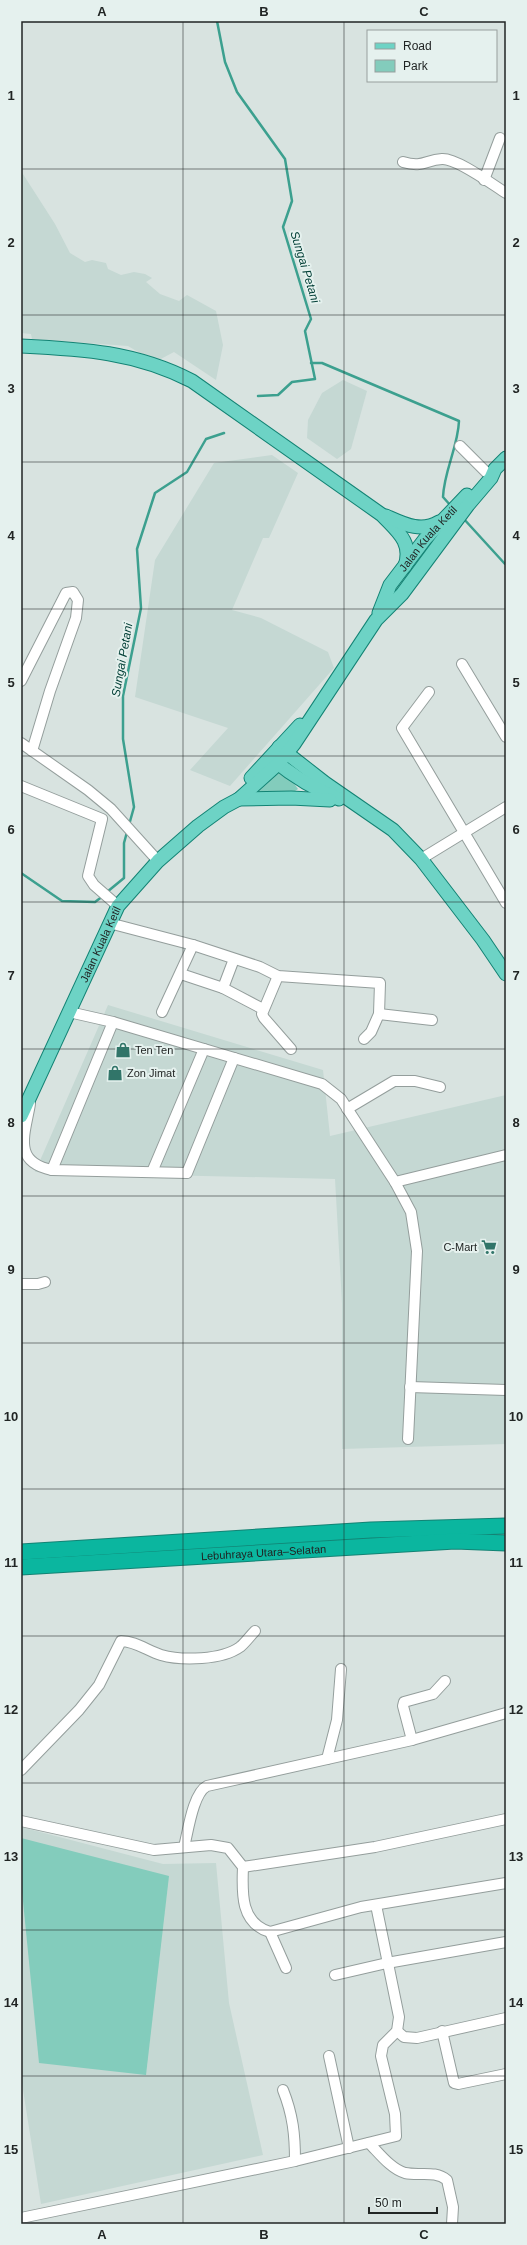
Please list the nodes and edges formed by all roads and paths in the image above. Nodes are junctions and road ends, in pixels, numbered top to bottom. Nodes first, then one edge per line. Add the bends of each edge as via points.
1 (500, 138) dead end
2 (403, 162) dead end
3 (484, 180) junction
4 (506, 193) edge
5 (21, 346) edge
6 (460, 446) dead end
7 (506, 458) edge
8 (491, 470) junction
9 (449, 518) junction
10 (399, 526) junction
11 (422, 543) junction
12 (433, 551) junction
13 (405, 566) junction
14 (376, 620) junction
15 (462, 664) dead end
16 (21, 681) edge
17 (429, 692) dead end
18 (506, 737) edge
19 (21, 743) edge
20 (283, 750) junction
21 (32, 751) junction
22 (274, 761) junction
23 (22, 789) edge
24 (239, 799) junction
25 (344, 801) junction
26 (224, 807) junction
27 (506, 807) edge
28 (363, 809) junction
29 (114, 812) junction
30 (102, 819) junction
31 (464, 832) junction
32 (421, 859) junction
33 (158, 861) junction
34 (113, 902) junction
35 (506, 903) edge
36 (110, 923) junction
37 (194, 945) junction
38 (234, 959) junction
39 (181, 974) junction
40 (506, 974) edge
41 (278, 976) junction
42 (223, 988) junction
43 (263, 1009) junction
44 (69, 1012) junction
45 (162, 1012) dead end
46 (378, 1014) junction
47 (432, 1020) dead end
48 (113, 1022) junction
49 (364, 1039) dead end
50 (204, 1049) junction
51 (291, 1049) dead end
52 (234, 1058) junction
53 (440, 1087) dead end
54 (31, 1094) junction
55 (348, 1108) junction
56 (21, 1116) edge
57 (506, 1155) edge
58 (52, 1170) junction
59 (152, 1172) junction
60 (396, 1182) junction
61 (45, 1282) dead end
62 (21, 1284) edge
63 (410, 1387) junction
64 (506, 1390) edge
65 (408, 1439) dead end
66 (506, 1526) edge
67 (506, 1543) edge
68 (21, 1552) edge
69 (21, 1567) edge
70 (255, 1631) dead end
71 (341, 1669) dead end
72 (446, 1681) dead end
73 (506, 1713) edge
74 (412, 1740) junction
75 (327, 1759) junction
76 (21, 1770) edge
77 (506, 1819) edge
78 (21, 1820) edge
79 (184, 1847) junction
80 (243, 1867) junction
81 (506, 1883) edge
82 (376, 1905) junction
83 (270, 1932) junction
84 (506, 1942) edge
85 (387, 1963) junction
86 (286, 1968) dead end
87 (335, 1975) dead end
88 (506, 2018) edge
89 (397, 2031) junction
90 (442, 2031) junction
91 (329, 2056) dead end
92 (506, 2074) edge
93 (283, 2090) dead end
94 (369, 2143) junction
95 (349, 2148) junction
96 (295, 2161) junction
97 (21, 2218) edge
98 (452, 2224) edge

1 - 3 street
2 - 3 street via 417,166 443,159 466,167
3 - 4 street
5 - 10 main road via 79,349 124,356 143,360 192,381
6 - 8 street
7 - 8 main road, Jalan Kuala Ketil
8 - 9 main road, Jalan Kuala Ketil via 491,478
9 - 10 main road via 425,528
9 - 11 main road, Jalan Kuala Ketil
9 - 12 main road, Jalan Kuala Ketil
10 - 11 main road
10 - 13 main road via 407,548
11 - 12 main road
11 - 13 main road, Jalan Kuala Ketil
12 - 14 main road, Jalan Kuala Ketil via 402,594
13 - 14 main road, Jalan Kuala Ketil via 390,585
14 - 20 main road, Jalan Kuala Ketil via 321,704
15 - 18 street
16 - 21 street via 66,593 73,592 78,600 76,618
17 - 31 street via 402,728
19 - 21 street
20 - 22 main road, Jalan Kuala Ketil
20 - 28 main road
21 - 29 street via 88,790
22 - 24 main road, Jalan Kuala Ketil
22 - 25 main road via 319,792
22 - 26 main road, Jalan Kuala Ketil via 227,801
23 - 30 street
24 - 25 main road
24 - 26 main road, Jalan Kuala Ketil
25 - 28 main road
26 - 33 main road, Jalan Kuala Ketil
27 - 31 street
28 - 32 main road via 393,830
29 - 30 street
29 - 33 street
30 - 34 street via 88,872 94,885
31 - 32 street
31 - 35 street
32 - 40 main road
33 - 34 main road, Jalan Kuala Ketil
34 - 36 main road, Jalan Kuala Ketil
36 - 37 street
36 - 44 main road, Jalan Kuala Ketil
37 - 38 street
37 - 39 street
38 - 41 street
38 - 42 street
39 - 42 street
39 - 45 street
41 - 43 street
41 - 46 street via 380,983
42 - 43 street
43 - 51 street via 264,1018
44 - 48 street
44 - 54 main road, Jalan Kuala Ketil
46 - 47 street
46 - 49 street via 371,1032
48 - 50 street
48 - 58 street
50 - 52 street
50 - 59 street
52 - 55 street via 322,1084 342,1099
52 - 59 street via 187,1172
53 - 55 street via 415,1081 394,1081
54 - 56 main road, Jalan Kuala Ketil
54 - 58 street via 25,1150 35,1165
55 - 60 street
57 - 60 street
58 - 59 street
60 - 63 street via 411,1212 417,1251
61 - 62 street
63 - 64 street
63 - 65 street
66 - 68 highway, Lebuhraya Utara–Selatan via 371,1530
67 - 69 highway, Lebuhraya Utara–Selatan via 455,1541
70 - 76 street via 240,1647 223,1655 203,1658 162,1655 128,1641 121,1641 99,1685 79,1710
71 - 75 street via 337,1720
72 - 74 street via 433,1694 404,1702
73 - 74 street
74 - 75 street
75 - 79 street via 203,1788 196,1800
77 - 80 street via 375,1847
78 - 79 street via 154,1850
79 - 80 street via 211,1845 228,1848
80 - 83 street via 242,1892 247,1914 255,1924
81 - 82 street
82 - 83 street via 346,1910
82 - 85 street
83 - 86 street
84 - 85 street
85 - 87 street
85 - 89 street via 399,2017
88 - 90 street
89 - 90 street via 410,2038
89 - 94 street via 383,2045 381,2056 396,2114 396,2136
90 - 92 street via 454,2083
91 - 95 street
93 - 96 street via 295,2128
94 - 95 street
94 - 98 street via 399,2170 406,2173 438,2174 447,2180
95 - 96 street
96 - 97 street

